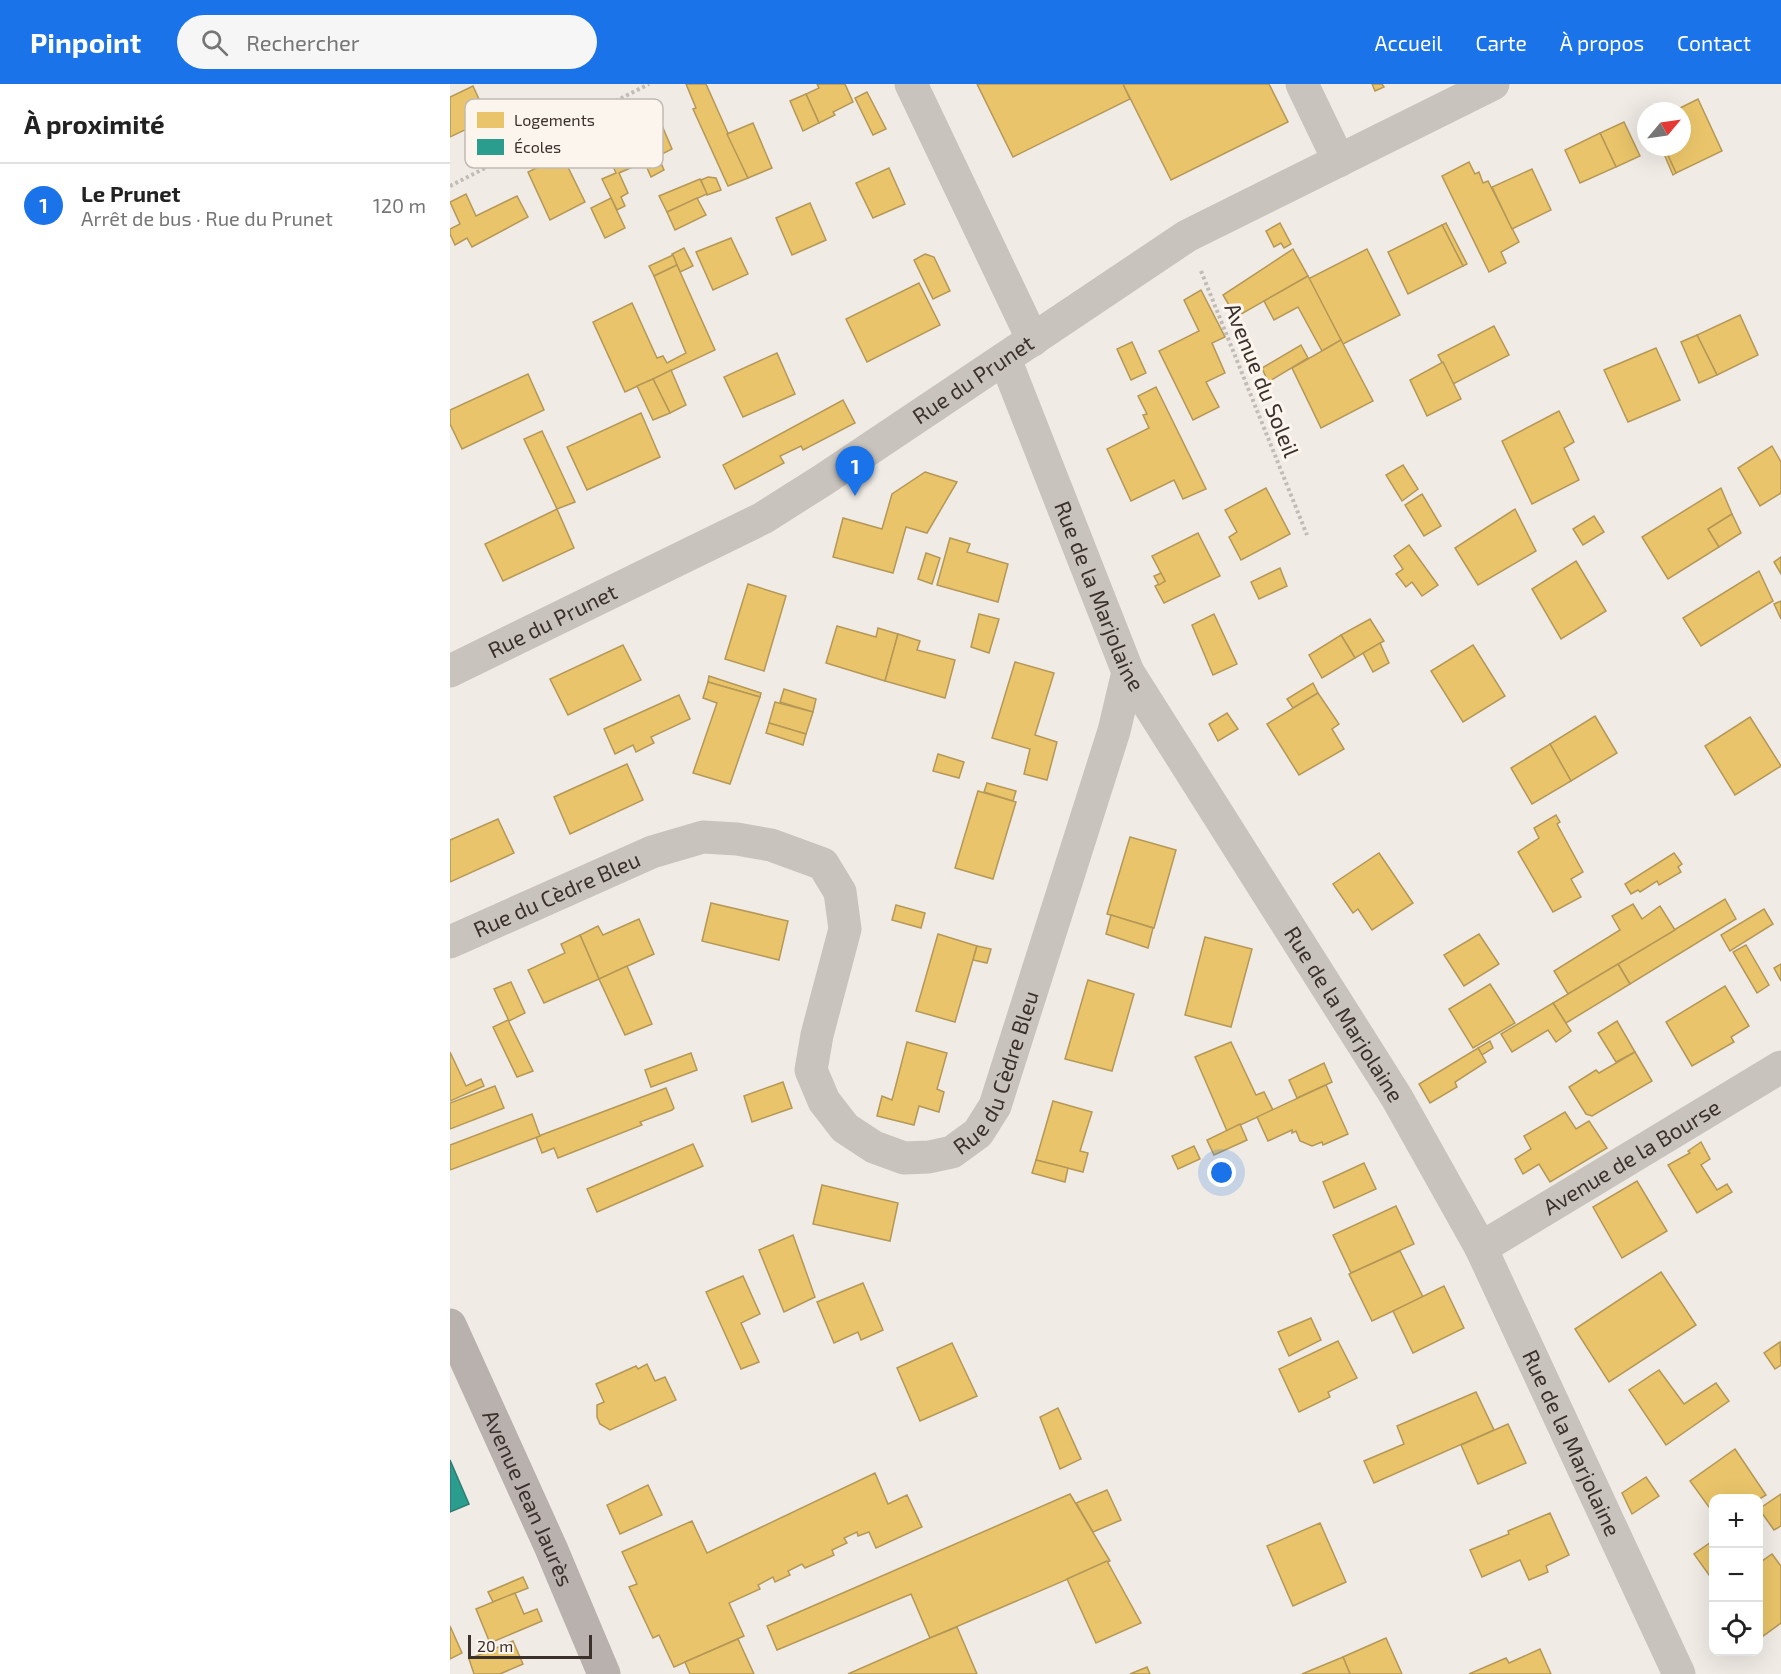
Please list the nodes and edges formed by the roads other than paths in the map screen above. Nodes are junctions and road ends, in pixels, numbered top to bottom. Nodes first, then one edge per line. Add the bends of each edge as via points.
1 (911, 84) edge
2 (1302, 84) edge
3 (1493, 84) edge
4 (1340, 160) junction
5 (1033, 340) junction
6 (1005, 359) junction
7 (450, 671) edge
8 (1128, 672) junction
9 (450, 942) edge
10 (1781, 1067) edge
11 (1481, 1248) junction
12 (450, 1325) edge
13 (604, 1674) edge
14 (1679, 1674) edge

1 - 5 street
2 - 4 street
3 - 4 street, Rue du Prunet
4 - 5 street, Rue du Prunet via 1187,236
5 - 6 street, Rue du Prunet
6 - 7 street, Rue du Prunet via 763,518
6 - 8 street, Rue de la Marjolaine
8 - 9 street, Rue du Cèdre Bleu via 1114,731 995,1106 978,1133 952,1152 904,1158 874,1147 845,1128 824,1101 811,1070 845,929 840,892 823,864 771,845 703,837 652,852
8 - 11 street, Rue de la Marjolaine via 1397,1098
10 - 11 street, Avenue de la Bourse
11 - 14 street, Rue de la Marjolaine
12 - 13 main road, Avenue Jean Jaurès

